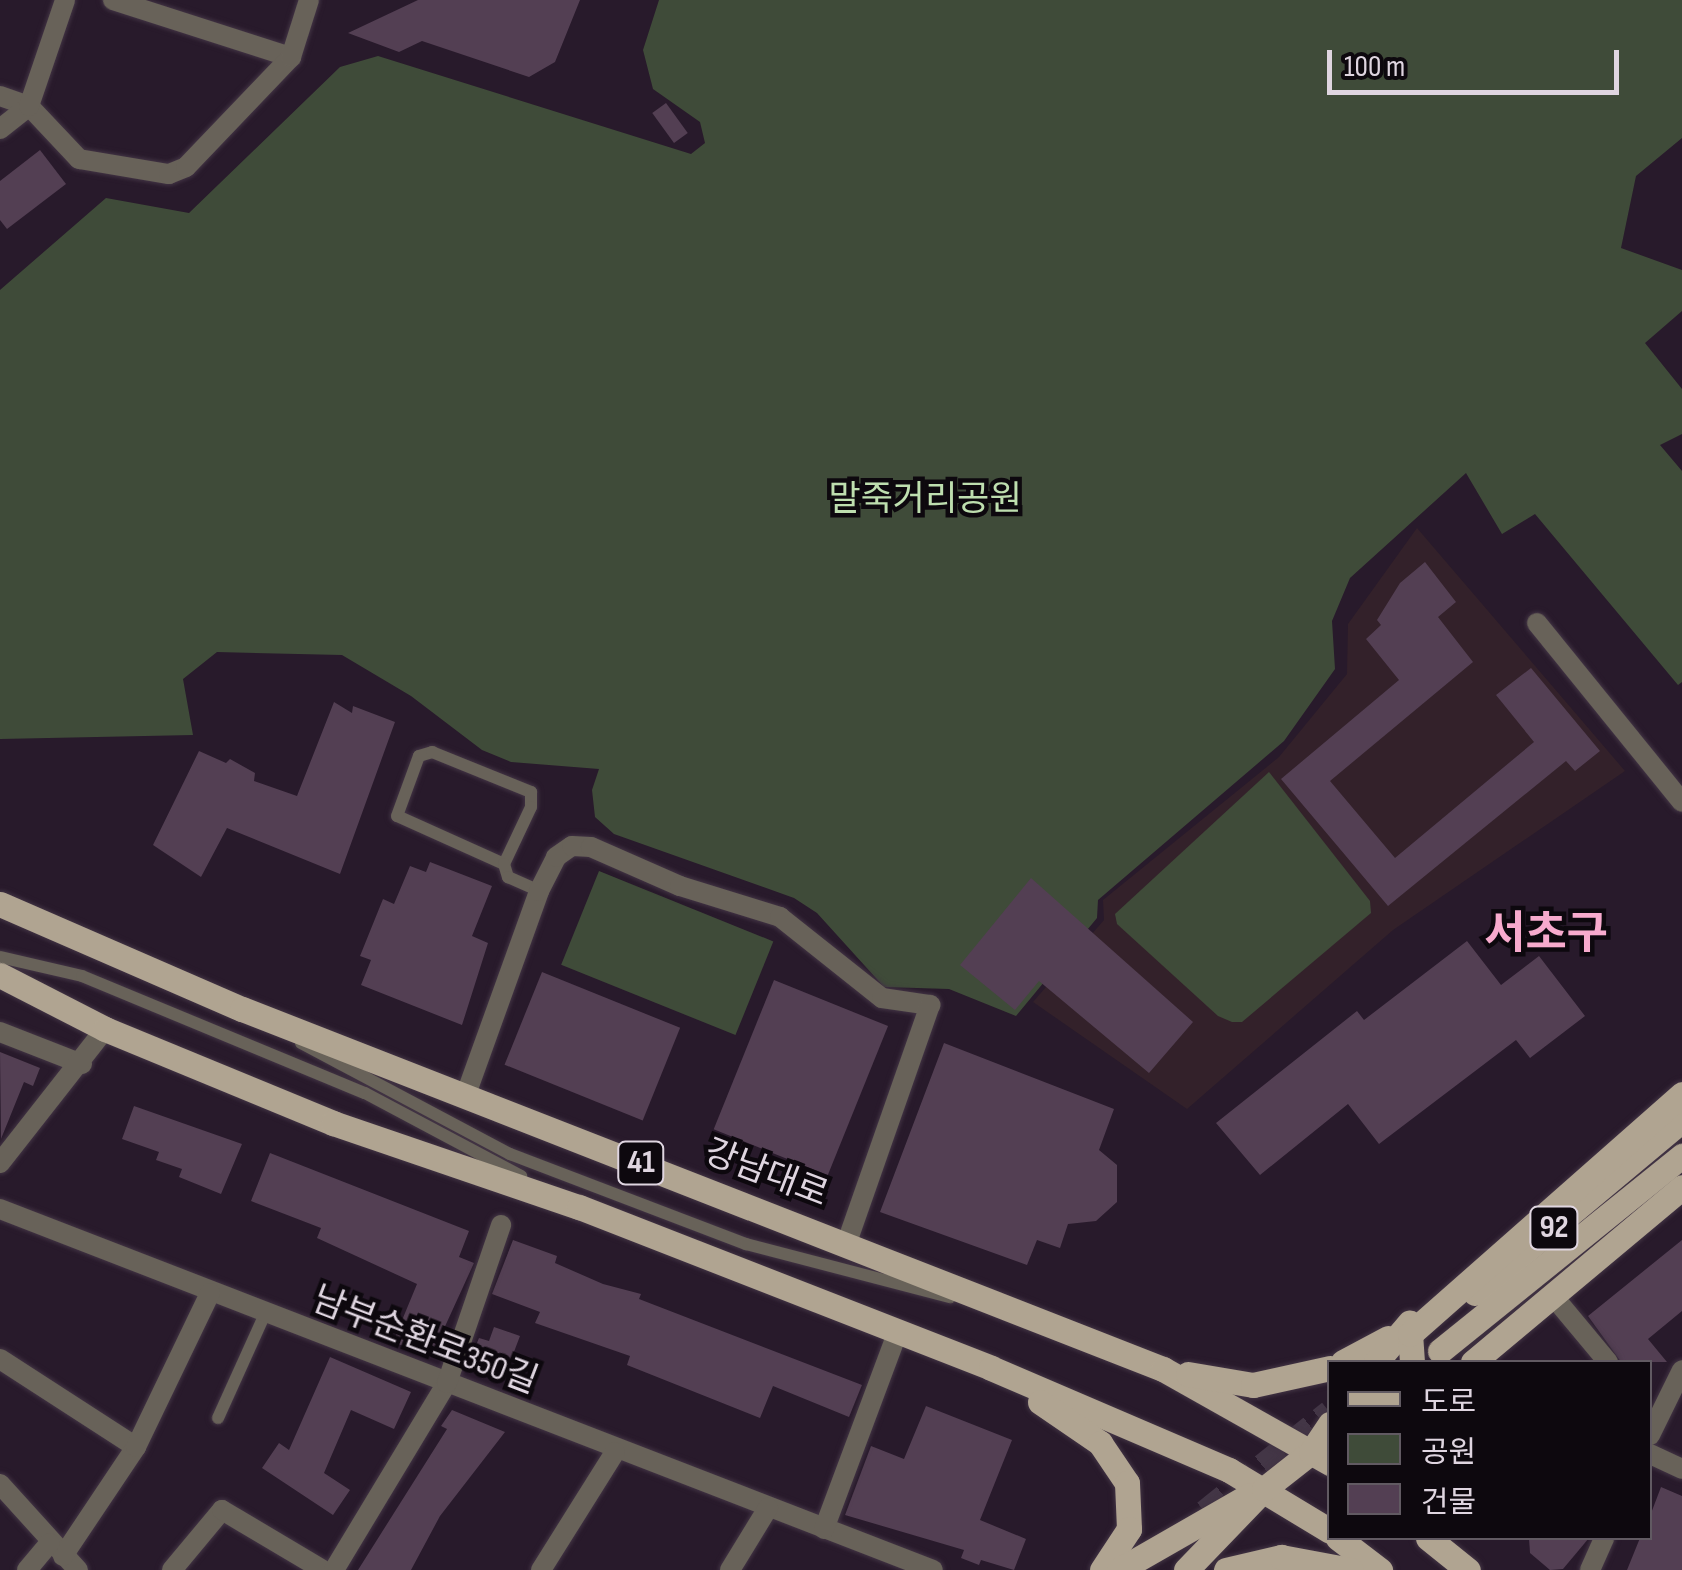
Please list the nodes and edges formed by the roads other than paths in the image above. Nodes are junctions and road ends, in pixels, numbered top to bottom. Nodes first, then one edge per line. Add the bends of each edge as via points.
1 (65, 0) edge
2 (113, 0) edge
3 (309, 0) edge
4 (291, 57) junction
5 (0, 96) edge
6 (29, 106) junction
7 (0, 129) edge
8 (1537, 623) dead end
9 (1682, 802) edge
10 (504, 864) junction
11 (539, 890) junction
12 (0, 904) edge
13 (0, 957) edge
14 (0, 975) edge
15 (242, 1009) junction
16 (105, 1029) junction
17 (0, 1032) edge
18 (82, 1064) junction
19 (1682, 1094) edge
20 (466, 1097) junction
21 (1682, 1120) edge
22 (1682, 1156) edge
23 (0, 1163) edge
24 (1682, 1187) edge
25 (579, 1206) junction
26 (0, 1209) edge
27 (500, 1225) dead end
28 (847, 1242) junction
29 (1484, 1263) junction
30 (210, 1293) junction
31 (1553, 1296) junction
32 (265, 1314) junction
33 (1040, 1319) junction
34 (898, 1331) junction
35 (1397, 1333) junction
36 (0, 1359) edge
37 (1347, 1360) edge
38 (1377, 1360) edge
39 (1412, 1360) edge
40 (1476, 1360) edge
41 (1606, 1360) edge
42 (991, 1368) junction
43 (1163, 1369) junction
44 (1327, 1369) edge
45 (1682, 1370) edge
46 (446, 1383) junction
47 (218, 1418) dead end
48 (1652, 1422) edge
49 (136, 1448) junction
50 (615, 1452) junction
51 (1323, 1454) edge
52 (1652, 1455) edge
53 (1682, 1469) edge
54 (0, 1484) edge
55 (1264, 1489) junction
56 (768, 1508) junction
57 (824, 1529) junction
58 (1327, 1529) edge
59 (1341, 1540) edge
60 (1430, 1540) edge
61 (1453, 1540) edge
62 (1603, 1540) edge
63 (64, 1556) edge
64 (1466, 1569) edge
65 (27, 1570) edge
66 (172, 1570) edge
67 (323, 1570) edge
68 (334, 1570) edge
69 (541, 1570) edge
70 (730, 1570) edge
71 (933, 1570) edge
72 (1102, 1570) edge
73 (1118, 1570) edge
74 (1186, 1570) edge
75 (1226, 1570) edge
76 (1351, 1570) edge
77 (1380, 1570) edge
78 (1590, 1570) edge

1 - 6 street
2 - 4 street
3 - 4 street
4 - 6 street via 186,167 168,174 78,159
5 - 6 street
6 - 7 street
8 - 9 street
10 - 10 lane via 532,807 530,792 426,751 397,816
10 - 11 lane via 508,877
11 - 20 street
11 - 28 street via 556,858 572,846 591,847 680,886 780,918 882,998 930,1006
12 - 15 main road, 강남대로 / 41
13 - 25 lane via 82,976 364,1093
14 - 16 main road, 41
15 - 20 main road, 강남대로 / 41
15 - 33 lane via 510,1154 746,1244
16 - 18 street
16 - 25 main road, 41 via 423,1157
17 - 18 street
18 - 23 street
19 - 29 main road
20 - 28 main road, 강남대로 / 41
21 - 22 main road, 92 via 1433,1343
24 - 31 main road
25 - 34 main road, 41
26 - 30 street, 남부순환로350길
27 - 46 street
28 - 33 main road, 강남대로 / 41
29 - 35 main road
29 - 39 main road via 1410,1334
30 - 32 street, 남부순환로350길
30 - 49 street
31 - 40 main road
31 - 41 street
32 - 46 street, 남부순환로350길
32 - 47 lane
33 - 43 main road, 강남대로 / 41
34 - 42 main road, 41
34 - 57 street
35 - 37 main road
35 - 38 main road
36 - 49 street
42 - 55 main road, 41
42 - 72 main road via 1100,1443 1120,1468 1132,1514 1124,1542
43 - 44 main road via 1253,1385
43 - 51 main road, 강남대로 / 41
45 - 48 street
46 - 50 street, 남부순환로350길
46 - 68 street
49 - 63 street
50 - 56 street, 남부순환로350길
50 - 69 street
51 - 55 main road
52 - 53 street
54 - 63 street
55 - 58 main road, 41
55 - 73 main road
55 - 74 main road
56 - 57 street, 남부순환로350길
56 - 70 street
57 - 71 street, 남부순환로350길
59 - 77 main road
60 - 64 main road
61 - 64 main road
62 - 78 street
63 - 65 street
66 - 67 street via 222,1510
75 - 76 main road via 1281,1557

